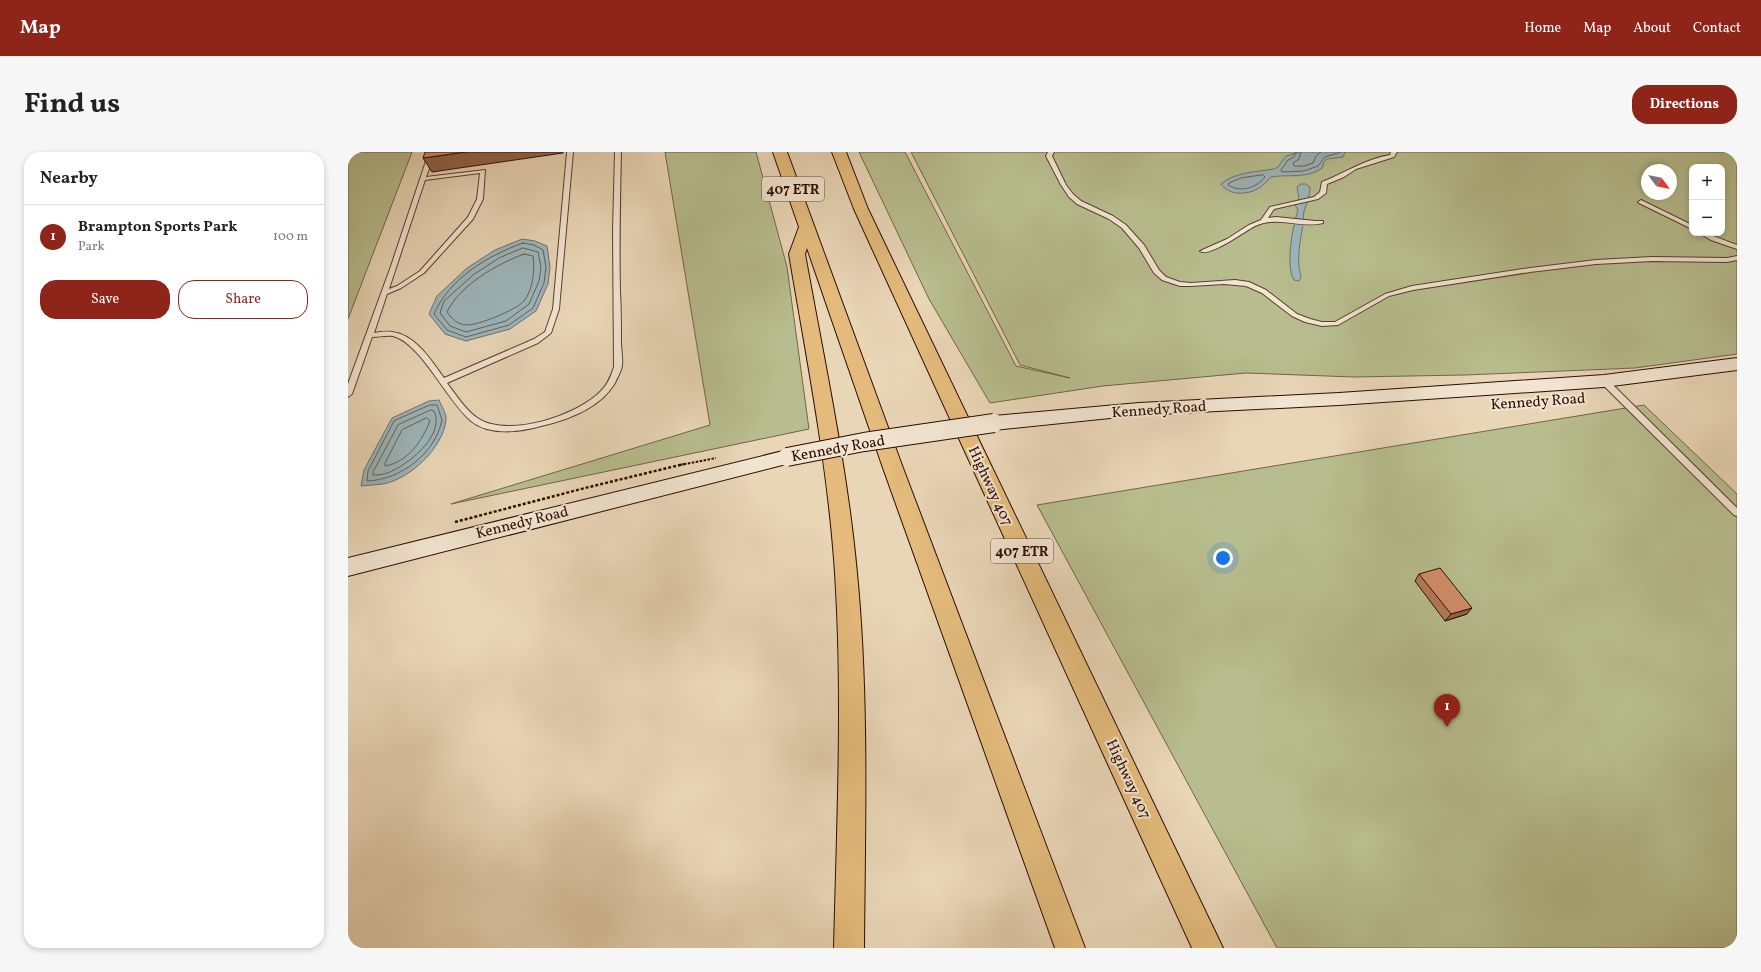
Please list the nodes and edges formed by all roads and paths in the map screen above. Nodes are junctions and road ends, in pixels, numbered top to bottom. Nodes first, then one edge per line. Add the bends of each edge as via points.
1 (432, 152) edge
2 (570, 152) edge
3 (618, 152) edge
4 (780, 152) edge
5 (839, 152) edge
6 (1051, 152) edge
7 (1394, 152) edge
8 (423, 179) junction
9 (1641, 202) dead end
10 (1263, 221) junction
11 (1322, 222) dead end
12 (807, 226) junction
13 (1689, 226) edge
14 (1708, 236) edge
15 (1737, 247) edge
16 (1203, 251) dead end
17 (1737, 258) edge
18 (384, 293) junction
19 (369, 335) junction
20 (1737, 364) edge
21 (1737, 377) edge
22 (1604, 381) junction
23 (442, 382) junction
24 (348, 394) edge
25 (1617, 395) junction
26 (1339, 399) junction
27 (717, 458) dead end
28 (1737, 513) edge
29 (448, 524) dead end
30 (348, 567) edge
31 (849, 948) edge
32 (1070, 948) edge
33 (1208, 948) edge

1 - 8 lane
2 - 23 lane via 556,309 548,333 536,341
3 - 23 lane via 618,367 613,382 588,406 572,414 530,426 508,428 478,422 465,412
4 - 12 highway, 407 ETR
5 - 33 highway, Highway 407 / 407 ETR via 861,209
6 - 17 lane via 1049,156 1066,191 1077,202 1108,216 1127,229 1142,248 1152,267 1164,279 1182,284 1244,283 1255,286 1268,293 1292,314 1314,322 1336,324 1387,295 1471,278 1596,262
7 - 10 lane via 1392,156 1354,168 1342,176 1326,181 1323,193 1316,198 1272,208
8 - 18 lane
8 - 18 lane via 484,171 480,198 471,218 422,272 399,288
9 - 13 lane
10 - 11 lane via 1276,219
10 - 16 lane
12 - 31 highway via 797,254 834,468 846,572 852,680
12 - 32 highway, 407 ETR
14 - 15 lane
18 - 19 lane
19 - 23 lane via 397,335 410,342
19 - 24 lane
20 - 22 main road, Kennedy Road
21 - 25 main road, Kennedy Road
22 - 25 lane
22 - 26 main road, Kennedy Road
25 - 26 main road, Kennedy Road via 1479,405
25 - 28 lane
26 - 30 main road, Kennedy Road, bridge via 1139,409 994,423 864,442 787,457
27 - 29 path via 607,481

